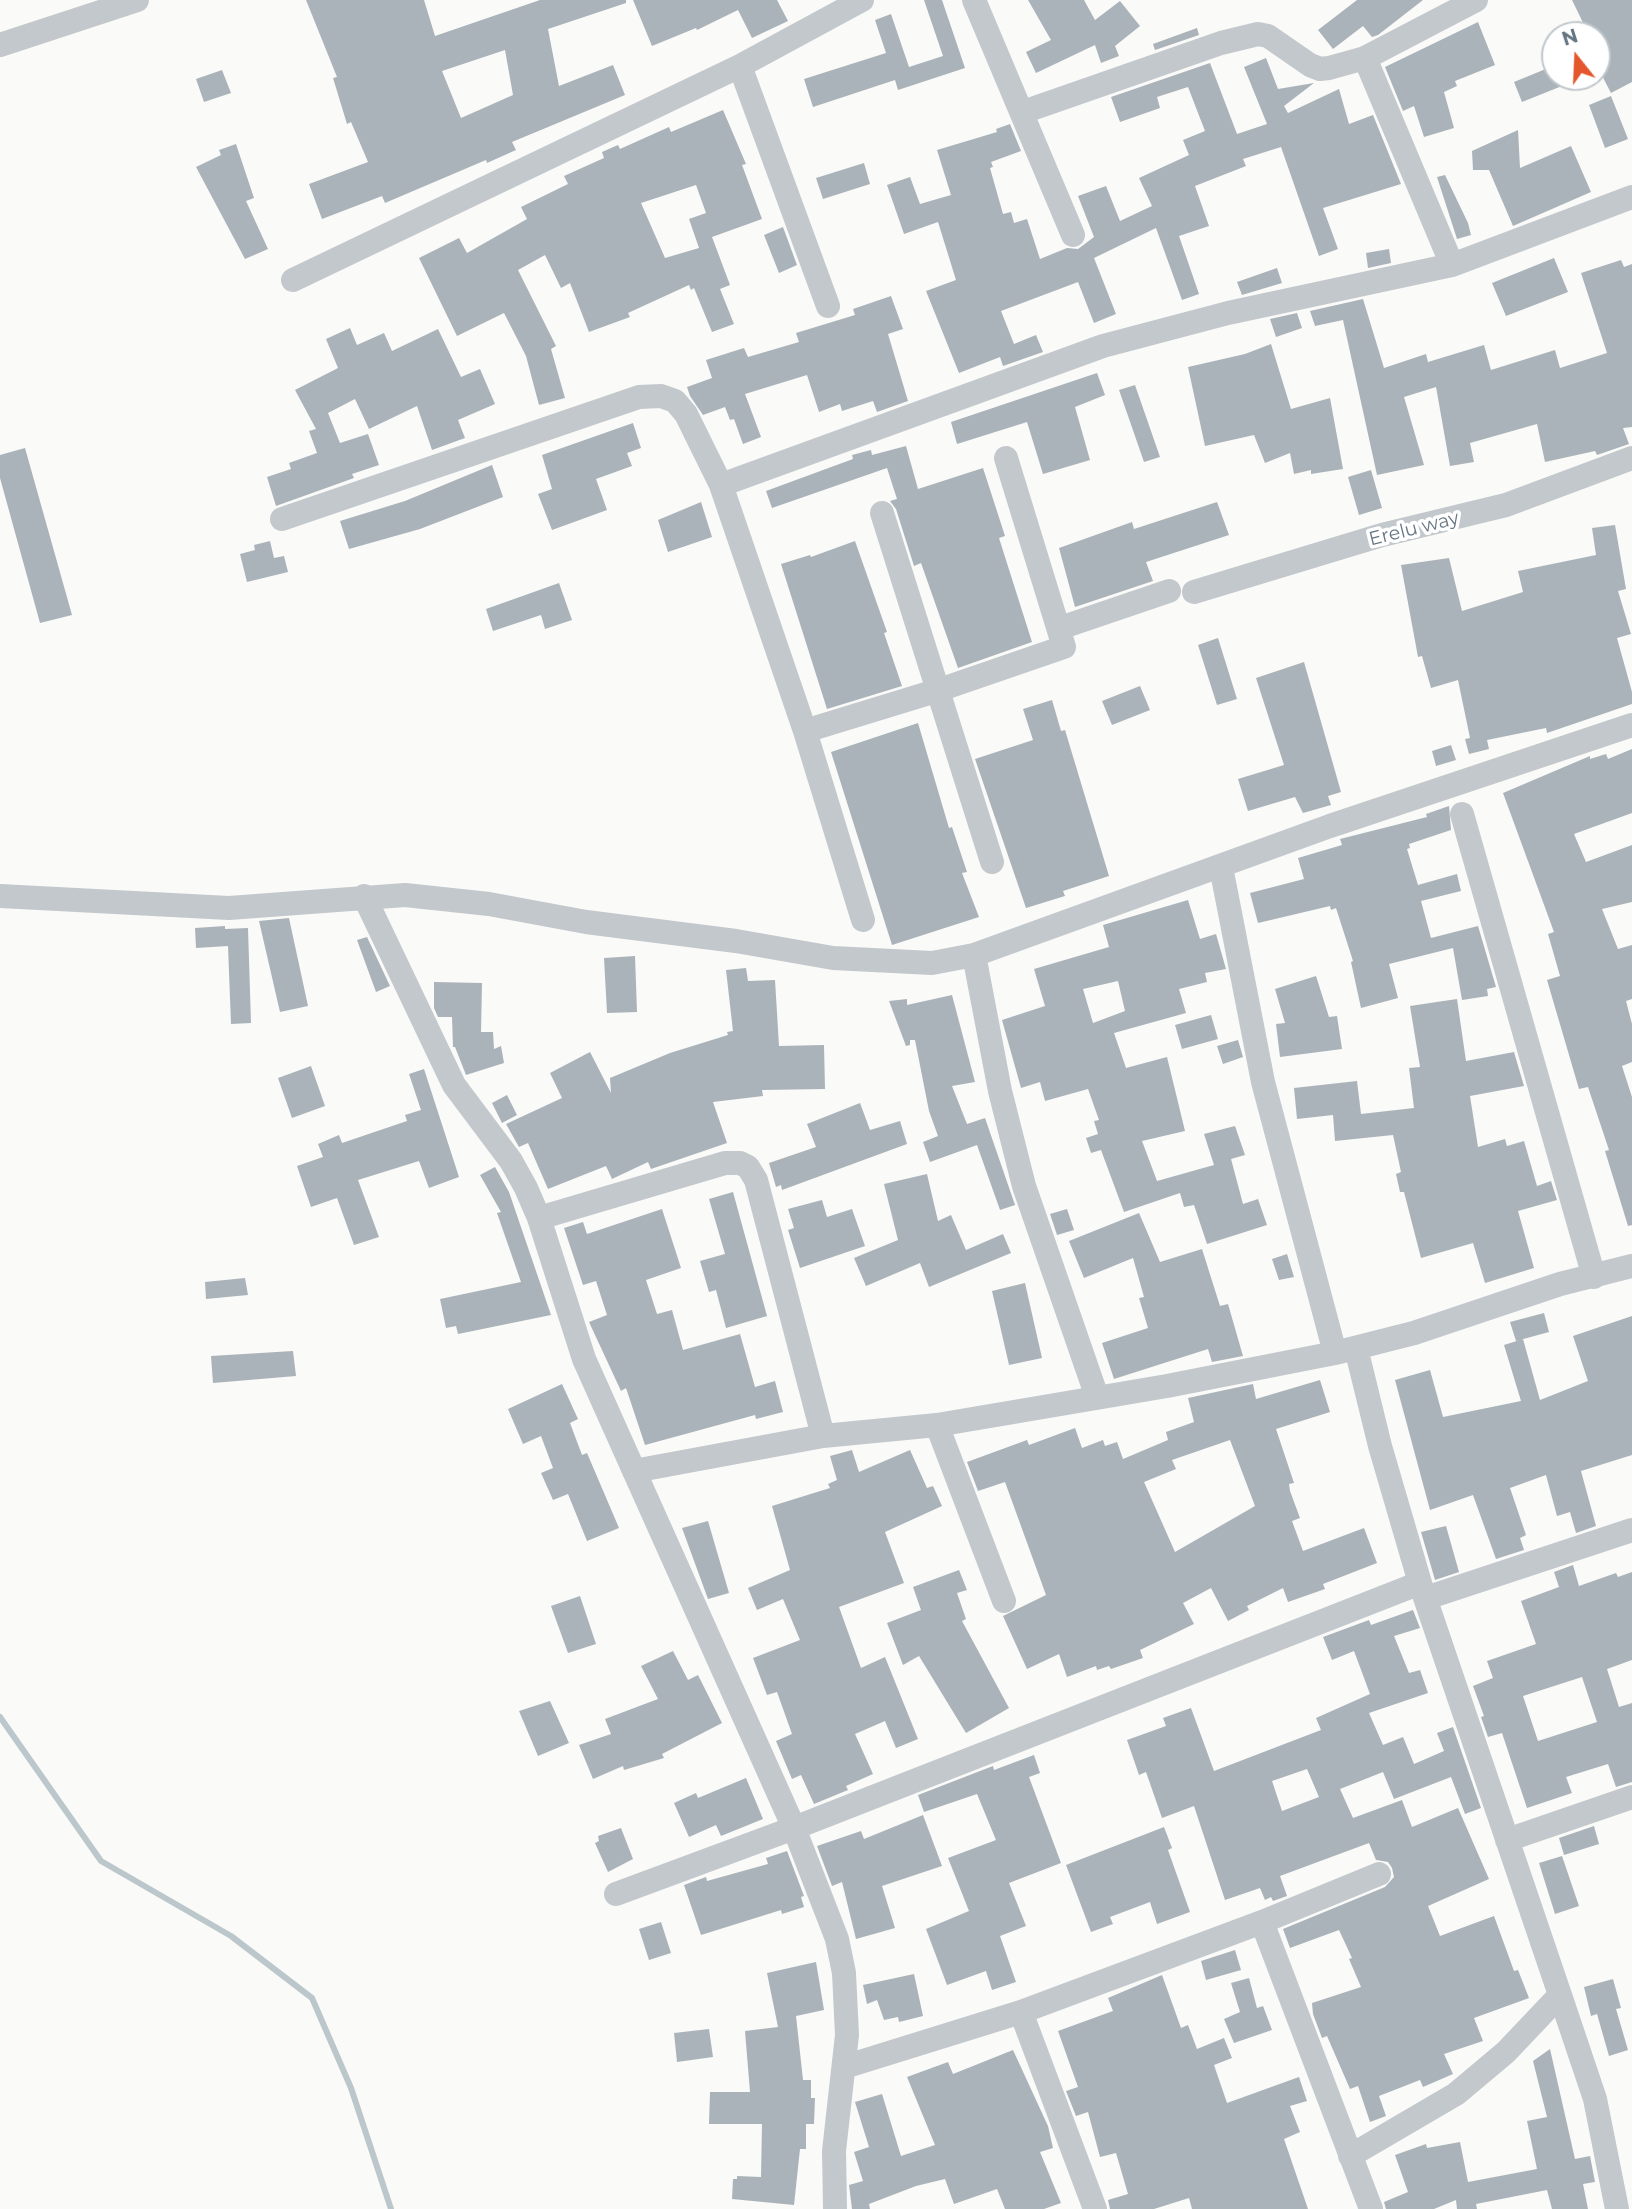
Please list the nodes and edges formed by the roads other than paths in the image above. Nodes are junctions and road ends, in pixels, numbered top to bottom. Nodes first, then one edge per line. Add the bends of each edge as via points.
1 (137, 0) edge
2 (862, 0) edge
3 (974, 0) edge
4 (1476, 0) edge
5 (0, 45) edge
6 (1365, 58) junction
7 (740, 66) junction
8 (1023, 112) junction
9 (1632, 197) edge
10 (1073, 235) dead end
11 (1452, 265) junction
12 (293, 280) dead end
13 (828, 306) dead end
14 (1632, 457) edge
15 (1006, 458) dead end
16 (721, 485) junction
17 (882, 513) dead end
18 (282, 519) dead end
19 (1060, 628) junction
20 (939, 690) junction
21 (1632, 725) edge
22 (805, 731) junction
23 (1462, 814) dead end
24 (992, 862) dead end
25 (1221, 867) junction
26 (1, 896) edge
27 (364, 896) junction
28 (863, 920) dead end
29 (974, 955) junction
30 (539, 1218) junction
31 (1632, 1266) edge
32 (1594, 1277) junction
33 (1346, 1351) junction
34 (1097, 1397) junction
35 (937, 1425) junction
36 (823, 1436) junction
37 (634, 1471) junction
38 (1632, 1530) edge
39 (1423, 1591) junction
40 (1004, 1601) dead end
41 (1632, 1797) edge
42 (794, 1828) junction
43 (1507, 1840) junction
44 (1379, 1874) dead end
45 (616, 1894) dead end
46 (1262, 1922) junction
47 (1560, 1995) junction
48 (1021, 2012) junction
49 (844, 2067) junction
50 (1350, 2156) junction
51 (835, 2209) edge
52 (1095, 2209) edge
53 (1371, 2209) edge
54 (1616, 2209) edge

1 - 5 street
2 - 7 street
3 - 8 street
4 - 6 street
6 - 8 street via 1320,69 1258,34
6 - 11 street
7 - 12 street
7 - 13 street
8 - 10 street
9 - 11 street
11 - 16 street via 1103,346
14 - 19 street, Erelu way via 1506,505
15 - 19 street
16 - 18 street via 686,414 675,401 650,397 538,430
16 - 22 street
17 - 20 street
19 - 20 street via 1064,647
20 - 22 street
20 - 24 street
21 - 25 street
22 - 28 street
23 - 32 street
25 - 29 street
25 - 33 street via 1263,1082
26 - 27 street via 229,908
27 - 29 street via 478,902 833,958 920,964
27 - 30 street via 454,1085 511,1161
29 - 34 street via 1024,1186
30 - 36 street via 724,1163 748,1167 756,1180
30 - 37 street via 569,1321
31 - 32 street
32 - 33 street
33 - 34 street
33 - 39 street
34 - 35 street
35 - 36 street
35 - 40 street
36 - 37 street
37 - 42 street
38 - 39 street
39 - 42 street
39 - 43 street
41 - 43 street
42 - 45 street
42 - 49 street via 838,1939 847,2004
43 - 47 street
44 - 46 street
46 - 48 street
46 - 50 street
47 - 50 street via 1506,2052 1456,2094
47 - 54 street via 1595,2099
48 - 49 street
48 - 52 street
49 - 51 street via 834,2151
50 - 53 street

